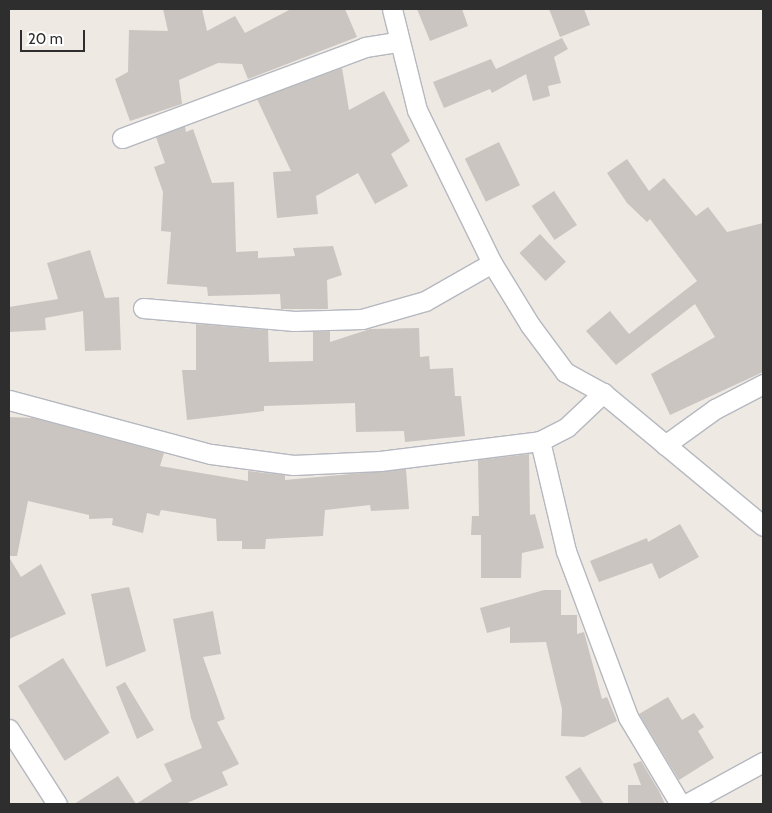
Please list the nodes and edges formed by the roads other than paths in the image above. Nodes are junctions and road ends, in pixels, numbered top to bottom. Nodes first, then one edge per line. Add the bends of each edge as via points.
1 (392, 9) edge
2 (398, 42) junction
3 (122, 138) dead end
4 (492, 263) junction
5 (143, 308) dead end
6 (763, 384) edge
7 (603, 393) junction
8 (9, 400) edge
9 (540, 441) junction
10 (665, 445) junction
11 (763, 526) edge
12 (9, 729) edge
13 (763, 762) edge
14 (57, 804) edge
15 (680, 804) edge
16 (686, 804) edge

1 - 2 street
2 - 3 street via 366,47
2 - 4 street via 417,110
4 - 5 street via 426,301 362,319 294,321
4 - 7 street via 530,325 565,372
6 - 10 street via 715,409
7 - 9 street via 567,427
7 - 10 street
8 - 9 street via 211,454 293,464 380,461
9 - 15 street via 566,551 628,717
10 - 11 street
12 - 14 street
13 - 16 street

